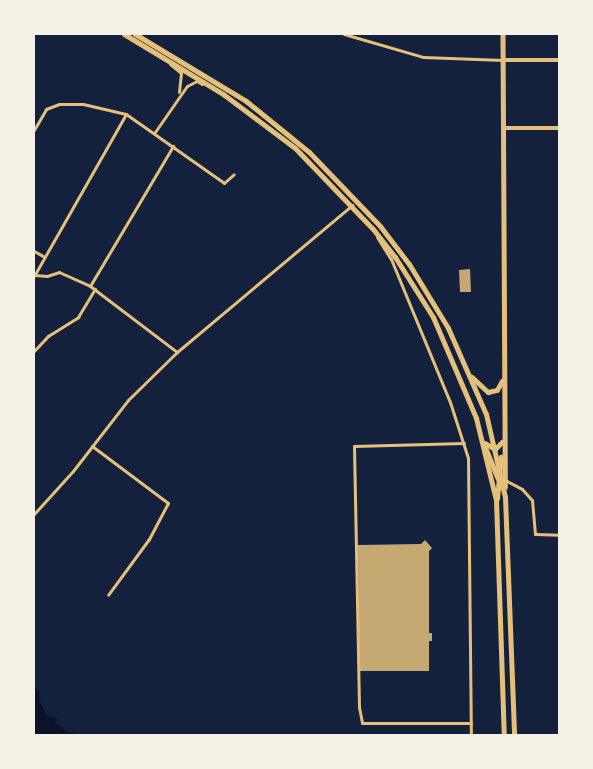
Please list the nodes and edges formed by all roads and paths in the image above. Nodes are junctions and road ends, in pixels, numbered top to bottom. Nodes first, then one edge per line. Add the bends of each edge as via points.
1 (124, 34) edge
2 (135, 34) edge
3 (344, 34) edge
4 (503, 34) edge
5 (157, 53) junction
6 (503, 60) junction
7 (559, 60) edge
8 (223, 94) junction
9 (178, 95) junction
10 (126, 114) junction
11 (504, 128) junction
12 (559, 128) edge
13 (34, 130) edge
14 (154, 132) junction
15 (173, 146) junction
16 (234, 174) dead end
17 (353, 205) junction
18 (373, 229) junction
19 (34, 251) edge
20 (42, 256) junction
21 (34, 275) edge
22 (90, 286) junction
23 (95, 289) junction
24 (34, 351) edge
25 (177, 352) junction
26 (504, 375) junction
27 (472, 377) junction
28 (503, 438) junction
29 (482, 440) junction
30 (464, 443) junction
31 (92, 446) junction
32 (503, 446) junction
33 (495, 449) junction
34 (500, 468) junction
35 (502, 479) junction
36 (496, 500) junction
37 (34, 514) edge
38 (559, 535) edge
39 (108, 595) dead end
40 (471, 723) junction
41 (471, 735) edge
42 (504, 735) edge
43 (514, 735) edge

1 - 5 highway
2 - 27 highway via 246,101 309,152 380,226 409,264 436,306
3 - 6 street via 423,57
4 - 6 main road
5 - 8 highway
5 - 9 street via 181,73
6 - 7 street
6 - 11 main road
8 - 9 street via 197,82
8 - 17 highway via 295,148
9 - 14 street
10 - 13 street via 83,104 59,104 46,109
10 - 14 street
10 - 20 street
11 - 12 main road
11 - 26 main road
14 - 15 street
15 - 16 street via 224,183
15 - 22 street
17 - 18 highway
17 - 25 street
18 - 29 highway via 396,257 434,317 458,370
18 - 30 street via 391,259
19 - 20 street
20 - 21 street
21 - 22 street via 47,276 59,272
22 - 23 street
23 - 24 street via 78,317 48,336
23 - 25 street
25 - 31 street via 128,400
26 - 27 main road via 499,387 491,392 482,389
26 - 28 main road
27 - 33 highway
28 - 32 main road
28 - 33 main road via 500,447
29 - 33 main road
29 - 35 main road
29 - 36 highway
30 - 40 street via 471,489
30 - 40 street via 354,446 358,698 362,724
31 - 37 street
31 - 39 street via 168,503 149,539
32 - 34 main road
32 - 35 main road
33 - 34 highway
34 - 35 highway
35 - 36 main road
35 - 38 street via 522,489 532,500 535,534
35 - 43 highway
36 - 42 highway
40 - 41 street

